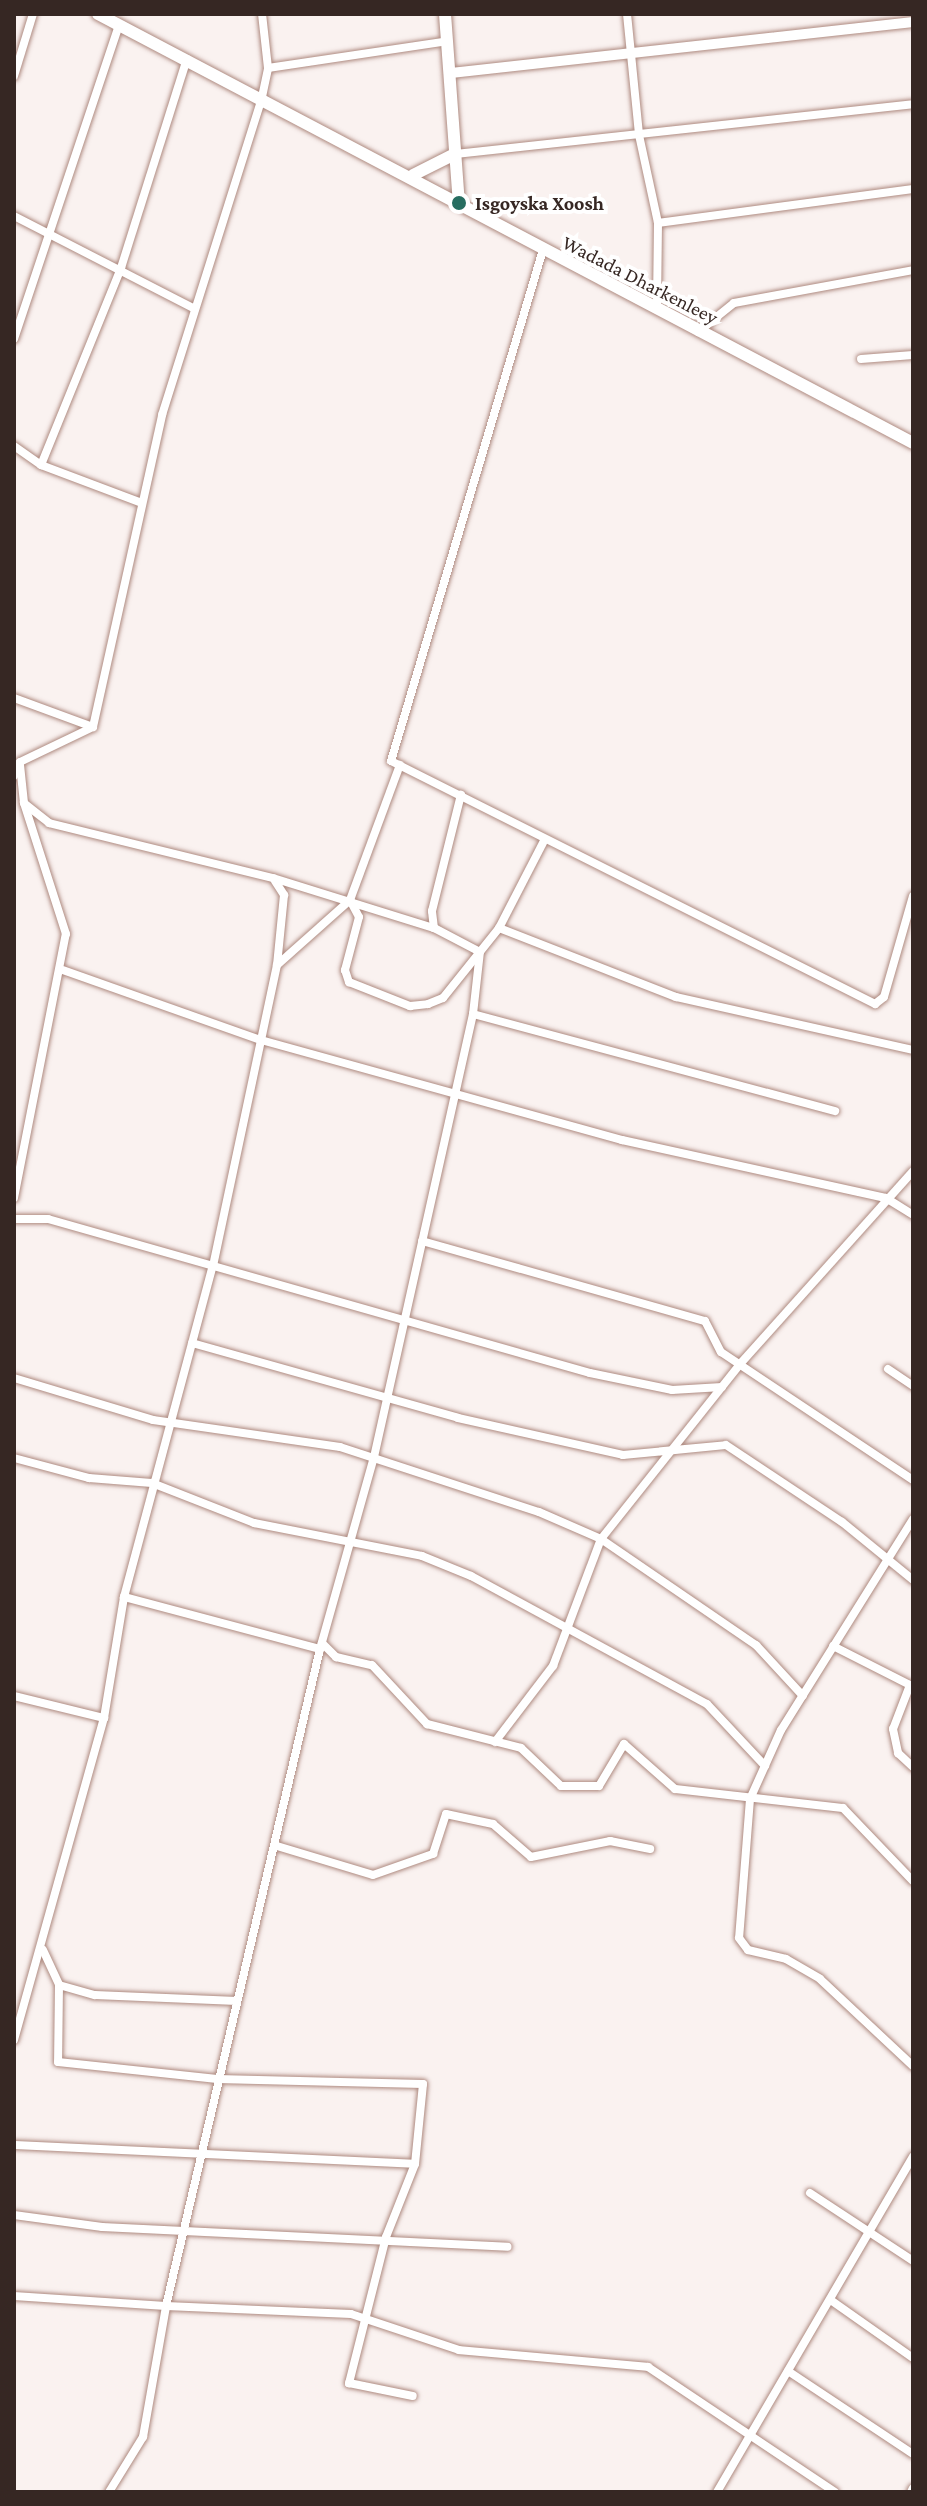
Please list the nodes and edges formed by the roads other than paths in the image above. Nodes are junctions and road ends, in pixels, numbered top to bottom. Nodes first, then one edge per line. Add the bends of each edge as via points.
1 (33, 14) edge
2 (98, 14) edge
3 (262, 14) edge
4 (445, 14) edge
5 (627, 14) edge
6 (913, 22) edge
7 (119, 25) junction
8 (448, 41) junction
9 (632, 53) junction
10 (187, 59) junction
11 (268, 68) junction
12 (451, 73) junction
13 (14, 76) edge
14 (262, 97) junction
15 (913, 104) edge
16 (639, 135) junction
17 (455, 154) junction
18 (413, 175) junction
19 (913, 189) edge
20 (459, 203) junction
21 (14, 216) edge
22 (658, 223) junction
23 (49, 234) junction
24 (542, 253) junction
25 (121, 268) junction
26 (913, 270) edge
27 (657, 308) junction
28 (195, 309) junction
29 (698, 332) junction
30 (14, 339) edge
31 (913, 355) edge
32 (861, 359) dead end
33 (913, 443) edge
34 (14, 446) edge
35 (41, 465) junction
36 (139, 502) junction
37 (14, 698) edge
38 (93, 727) junction
39 (20, 762) junction
40 (400, 765) junction
41 (14, 776) edge
42 (461, 795) junction
43 (24, 803) junction
44 (545, 839) junction
45 (273, 878) junction
46 (913, 896) edge
47 (350, 900) junction
48 (434, 928) junction
49 (499, 928) junction
50 (480, 952) junction
51 (277, 965) junction
52 (63, 970) junction
53 (473, 1014) junction
54 (261, 1040) junction
55 (913, 1050) edge
56 (456, 1092) junction
57 (835, 1111) dead end
58 (913, 1171) edge
59 (14, 1198) edge
60 (886, 1198) junction
61 (913, 1215) edge
62 (14, 1219) edge
63 (422, 1241) junction
64 (213, 1266) junction
65 (402, 1319) junction
66 (192, 1343) junction
67 (740, 1364) junction
68 (888, 1369) dead end
69 (14, 1378) edge
70 (913, 1386) edge
71 (722, 1387) junction
72 (386, 1392) junction
73 (169, 1422) junction
74 (674, 1447) junction
75 (374, 1457) junction
76 (14, 1458) edge
77 (913, 1480) edge
78 (152, 1483) junction
79 (913, 1519) edge
80 (601, 1539) junction
81 (349, 1543) junction
82 (887, 1560) junction
83 (913, 1580) edge
84 (124, 1597) junction
85 (568, 1627) junction
86 (321, 1646) junction
87 (833, 1646) junction
88 (911, 1685) edge
89 (14, 1696) edge
90 (803, 1696) junction
91 (104, 1718) junction
92 (495, 1742) junction
93 (765, 1766) junction
94 (913, 1767) edge
95 (750, 1799) junction
96 (277, 1846) junction
97 (650, 1849) dead end
98 (913, 1881) edge
99 (43, 1950) junction
100 (59, 1985) junction
101 (237, 2001) junction
102 (14, 2040) edge
103 (913, 2066) edge
104 (217, 2079) junction
105 (14, 2145) edge
106 (199, 2156) junction
107 (913, 2156) edge
108 (415, 2164) junction
109 (902, 2175) junction
110 (913, 2181) edge
111 (810, 2193) dead end
112 (14, 2215) edge
113 (182, 2228) junction
114 (871, 2231) junction
115 (386, 2237) junction
116 (508, 2247) dead end
117 (913, 2261) edge
118 (14, 2296) edge
119 (832, 2301) junction
120 (166, 2306) junction
121 (369, 2320) junction
122 (913, 2358) edge
123 (788, 2371) junction
124 (413, 2396) dead end
125 (750, 2433) junction
126 (913, 2454) edge
127 (109, 2492) edge
128 (717, 2492) edge
129 (835, 2492) edge

1 - 13 street
2 - 7 main road, Wadada Dharkenleey
3 - 11 street
4 - 8 main road
5 - 9 street
6 - 9 street
7 - 10 main road, Wadada Dharkenleey
7 - 23 street
8 - 11 street
8 - 12 main road
9 - 12 street
9 - 16 street
10 - 14 main road, Wadada Dharkenleey
10 - 25 street
11 - 14 street
12 - 17 main road
14 - 18 main road, Wadada Dharkenleey
14 - 28 street
15 - 16 street
16 - 17 street
16 - 22 street
17 - 18 main road
17 - 20 main road
18 - 20 main road, Wadada Dharkenleey
19 - 22 street
20 - 24 main road, Wadada Dharkenleey
21 - 23 street
22 - 27 street
23 - 25 street
23 - 30 street
24 - 27 main road, Wadada Dharkenleey
24 - 40 street via 391,753
25 - 28 street
25 - 35 street
26 - 29 street via 734,303
27 - 29 main road, Wadada Dharkenleey
28 - 36 street
29 - 33 main road, Wadada Dharkenleey
31 - 32 street
34 - 35 street
35 - 36 street
36 - 38 street
37 - 38 street
38 - 39 street
39 - 41 street
39 - 43 street
40 - 42 street
40 - 47 street
42 - 44 street
42 - 48 street via 434,893
43 - 45 street via 49,823
43 - 52 street via 63,906
44 - 46 street via 875,1004 884,997
44 - 49 street
45 - 47 street via 306,894
45 - 51 street via 284,895
47 - 48 street
47 - 50 street via 359,917 345,970 349,982 410,1006 428,1004 443,998
47 - 51 street
48 - 50 street
49 - 50 street
49 - 55 street via 676,997
50 - 53 street
51 - 54 street
52 - 54 street
52 - 59 street
53 - 56 street
53 - 57 street
54 - 56 street
54 - 64 street
56 - 60 street via 622,1140
56 - 63 street
58 - 60 street
60 - 61 street
60 - 67 street
62 - 64 street via 48,1219
63 - 65 street
63 - 67 street via 705,1321 721,1352
64 - 65 street
64 - 66 street
65 - 71 street via 590,1373 672,1390
65 - 72 street
66 - 72 street
66 - 73 street
67 - 71 street
67 - 77 street
68 - 70 street
69 - 73 street
71 - 74 street
72 - 74 street via 458,1418 623,1455
72 - 75 street
73 - 75 street
73 - 78 street
74 - 80 street
74 - 82 street via 738,1450
75 - 80 street
75 - 81 street
76 - 78 street via 89,1478
78 - 81 street via 254,1523
78 - 84 street
79 - 82 street
80 - 85 street
80 - 90 street via 756,1645
81 - 85 street via 422,1556 517,1595
81 - 86 street
82 - 83 street
82 - 87 street
84 - 86 street
84 - 91 street
85 - 92 street via 534,1699
85 - 93 street via 707,1704
86 - 92 street via 336,1657 372,1665 427,1724
86 - 96 street
87 - 88 street
87 - 90 street
88 - 94 street via 893,1729 898,1753
89 - 91 street
90 - 93 street
91 - 99 street
92 - 95 street via 538,1758 561,1786 599,1786 624,1744 675,1789
93 - 95 street
95 - 98 street via 843,1808
95 - 103 street via 739,1938 748,1950 786,1959 820,1979
96 - 97 street via 373,1875 433,1854 446,1814 493,1824 531,1857 610,1841
96 - 101 street
99 - 100 street
99 - 102 street
100 - 101 street via 95,1995
100 - 104 street via 58,2062
101 - 104 street
104 - 106 street
104 - 108 street via 423,2084
105 - 106 street
106 - 108 street
106 - 113 street
107 - 109 street
108 - 115 street
109 - 110 street
109 - 114 street
111 - 114 street
112 - 113 street
113 - 115 street
113 - 120 street
114 - 117 street
114 - 119 street
115 - 116 street
115 - 121 street
118 - 120 street
119 - 122 street
119 - 123 street
120 - 121 street
120 - 127 street via 143,2437
121 - 124 street via 349,2383
121 - 125 street via 459,2350 648,2367
123 - 125 street
123 - 126 street
125 - 128 street
125 - 129 street

